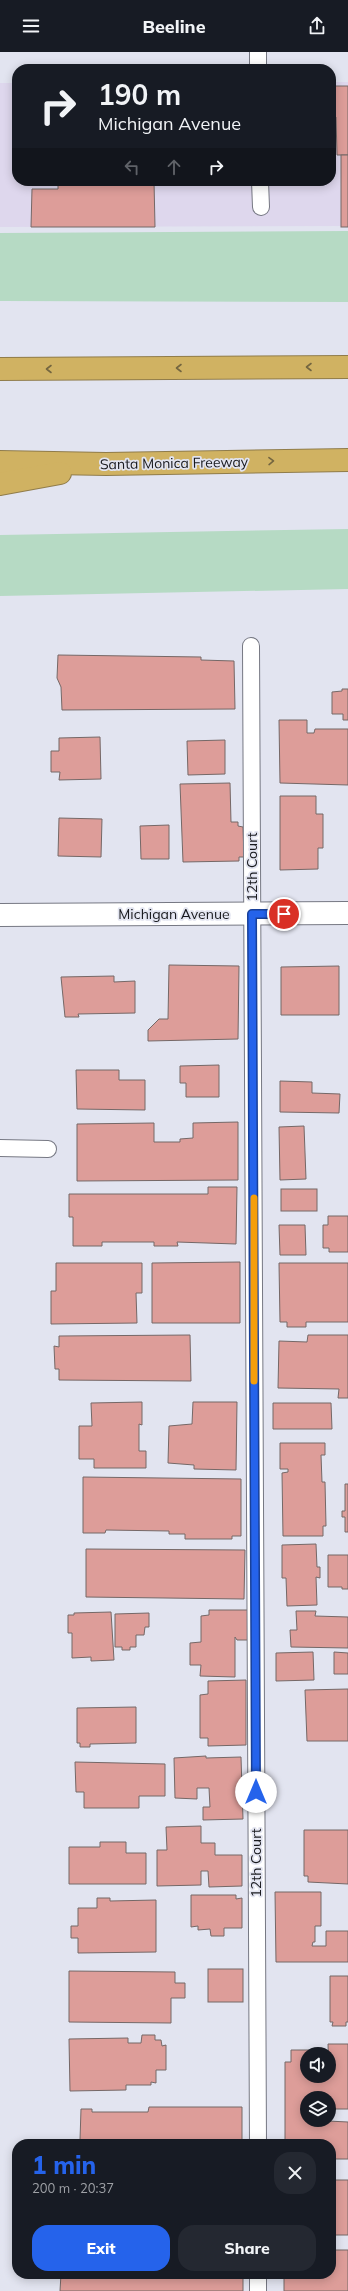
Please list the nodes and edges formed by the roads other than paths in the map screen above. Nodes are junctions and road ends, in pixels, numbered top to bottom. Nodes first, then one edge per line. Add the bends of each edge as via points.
1 (258, 52) edge
2 (258, 64) edge
3 (260, 186) edge
4 (261, 207) dead end
5 (348, 367) edge
6 (0, 369) edge
7 (348, 460) edge
8 (0, 462) edge
9 (106, 464) junction
10 (0, 484) edge
11 (251, 646) dead end
12 (348, 913) edge
13 (252, 914) junction
14 (0, 915) edge
15 (0, 1148) edge
16 (48, 1149) dead end
17 (258, 2139) edge
18 (258, 2279) edge
19 (258, 2291) edge

1 - 2 lane
3 - 4 lane
5 -> 6 highway
9 -> 7 highway, Santa Monica Freeway
8 - 9 highway, Santa Monica Freeway
9 - 10 highway
11 - 13 lane, 12th Court
12 - 13 street, Michigan Avenue
13 - 14 street, Michigan Avenue
13 - 17 lane, 12th Court
15 - 16 lane
18 - 19 lane

